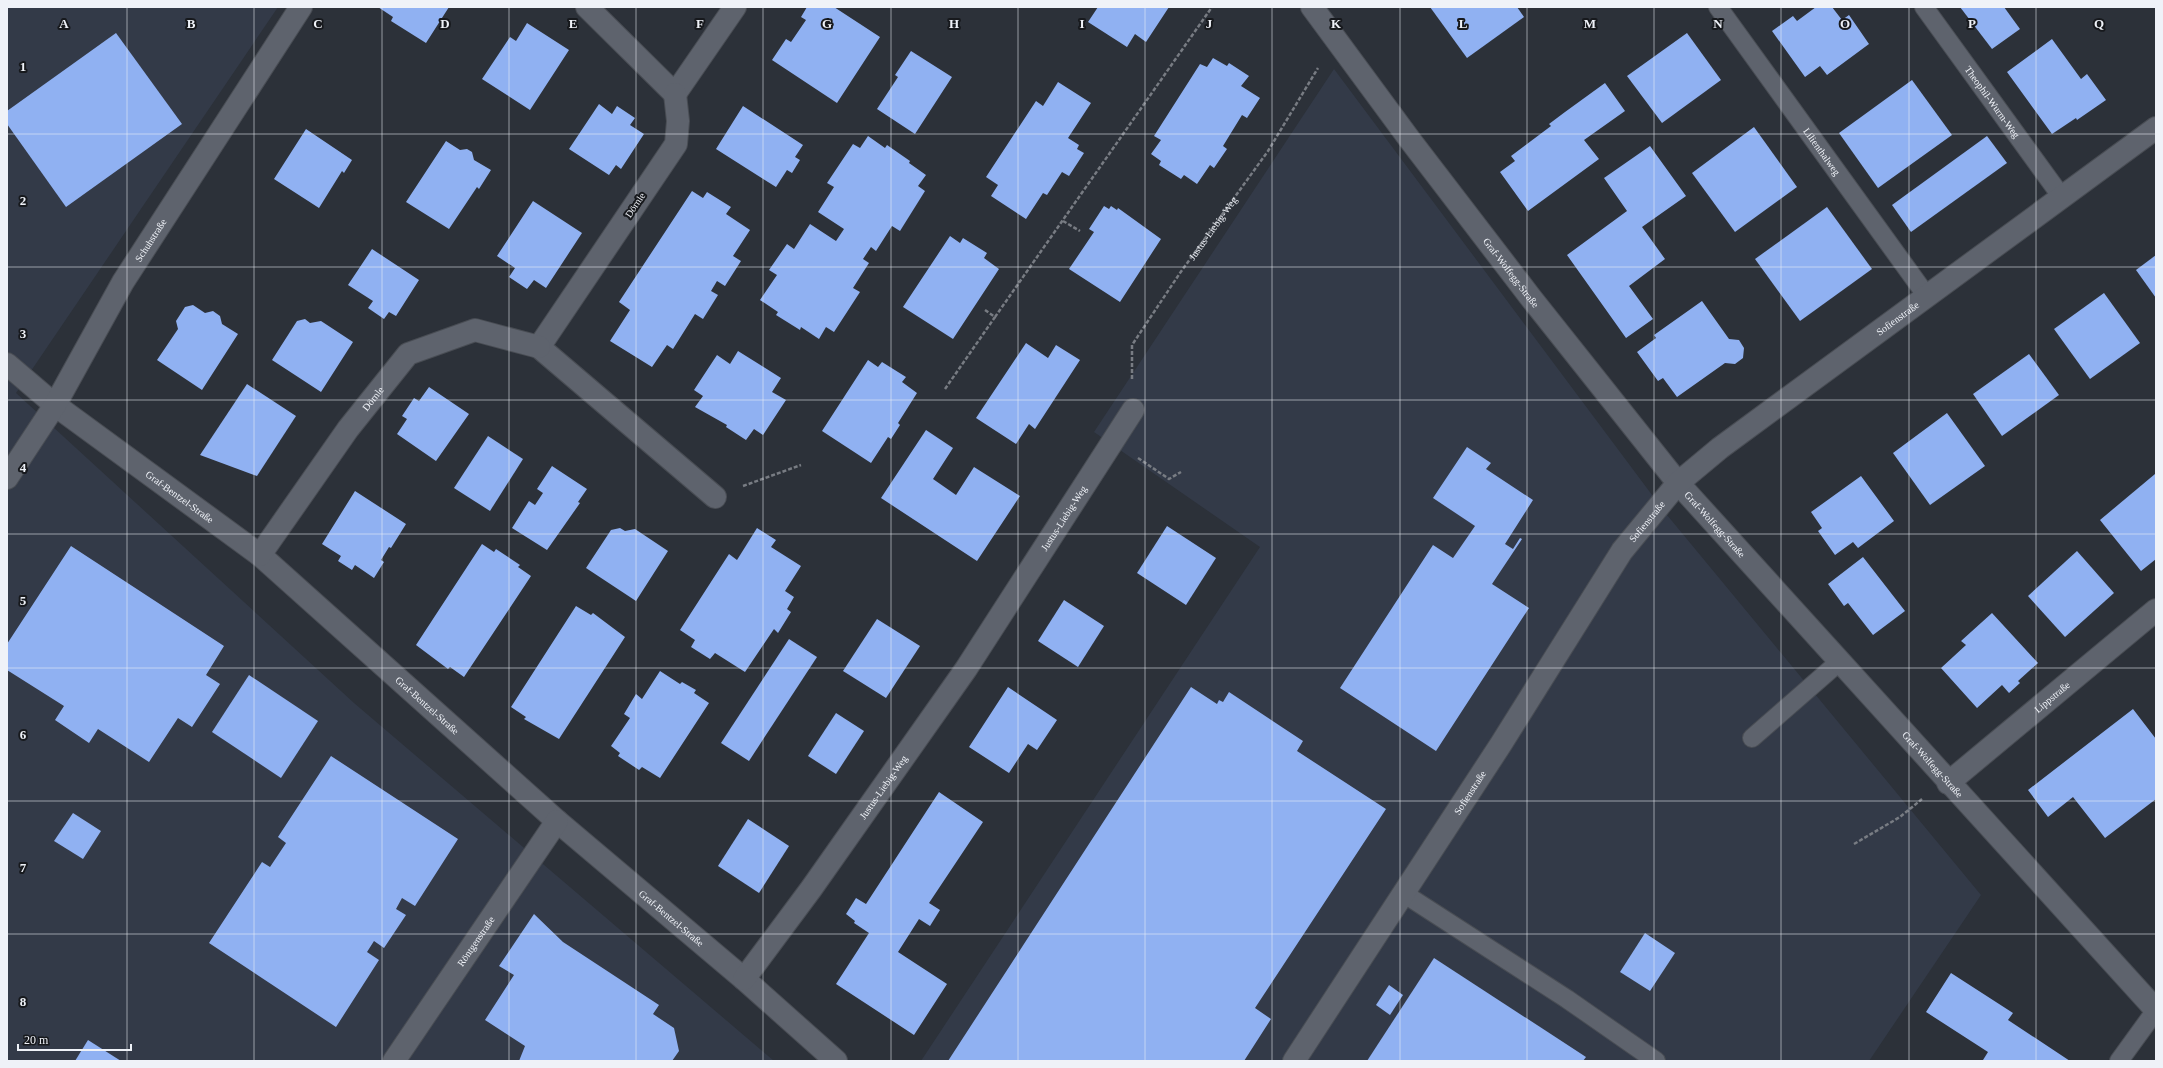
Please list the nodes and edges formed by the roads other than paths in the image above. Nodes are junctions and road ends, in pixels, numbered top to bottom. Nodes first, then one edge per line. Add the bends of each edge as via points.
1 (300, 7) edge
2 (587, 7) edge
3 (735, 7) edge
4 (1312, 7) edge
5 (1718, 7) edge
6 (1924, 7) edge
7 (675, 94) junction
8 (2156, 128) edge
9 (2062, 196) junction
10 (1926, 295) junction
11 (539, 347) junction
12 (7, 364) edge
13 (55, 405) junction
14 (1133, 410) road end
15 (7, 478) edge
16 (1678, 483) junction
17 (715, 497) road end
18 (260, 555) junction
19 (2156, 610) edge
20 (1839, 662) junction
21 (1752, 738) dead end
22 (1948, 783) junction
23 (557, 821) junction
24 (1404, 893) junction
25 (744, 979) junction
26 (2156, 1010) edge
27 (394, 1061) edge
28 (836, 1061) edge
29 (1294, 1061) edge
30 (1656, 1061) edge
31 (2119, 1061) edge

1 - 13 street, Schuhstraße via 123,282
2 - 7 street
3 - 7 street
4 - 16 street, Graf-Wolfegg-Straße via 1531,298
5 - 10 lane, Lilienthalweg
6 - 9 lane, Theophil-Wurm-Weg
7 - 11 street, Dörnle via 678,120 676,144
8 - 9 street, Sofienstraße
9 - 10 street, Sofienstraße
10 - 16 street, Sofienstraße via 1720,448
11 - 17 street, Dörnle
11 - 18 street, Dörnle via 475,330 408,354 348,429
12 - 13 street, Graf-Bentzel-Straße
13 - 15 street, Schuhstraße
13 - 18 street, Graf-Bentzel-Straße
14 - 25 street, Justus-Liebig-Weg via 966,669 811,889
16 - 20 street, Graf-Wolfegg-Straße
16 - 24 street, Sofienstraße via 1622,551
18 - 23 street, Graf-Bentzel-Straße
19 - 22 street, Lippstraße
20 - 21 lane
20 - 22 street, Graf-Wolfegg-Straße
22 - 26 street, Graf-Wolfegg-Straße
23 - 25 street, Graf-Bentzel-Straße
23 - 27 street, Röntgenstraße
24 - 29 street, Sofienstraße
24 - 30 lane via 1567,999
25 - 28 street, Graf-Bentzel-Straße
26 - 31 lane

